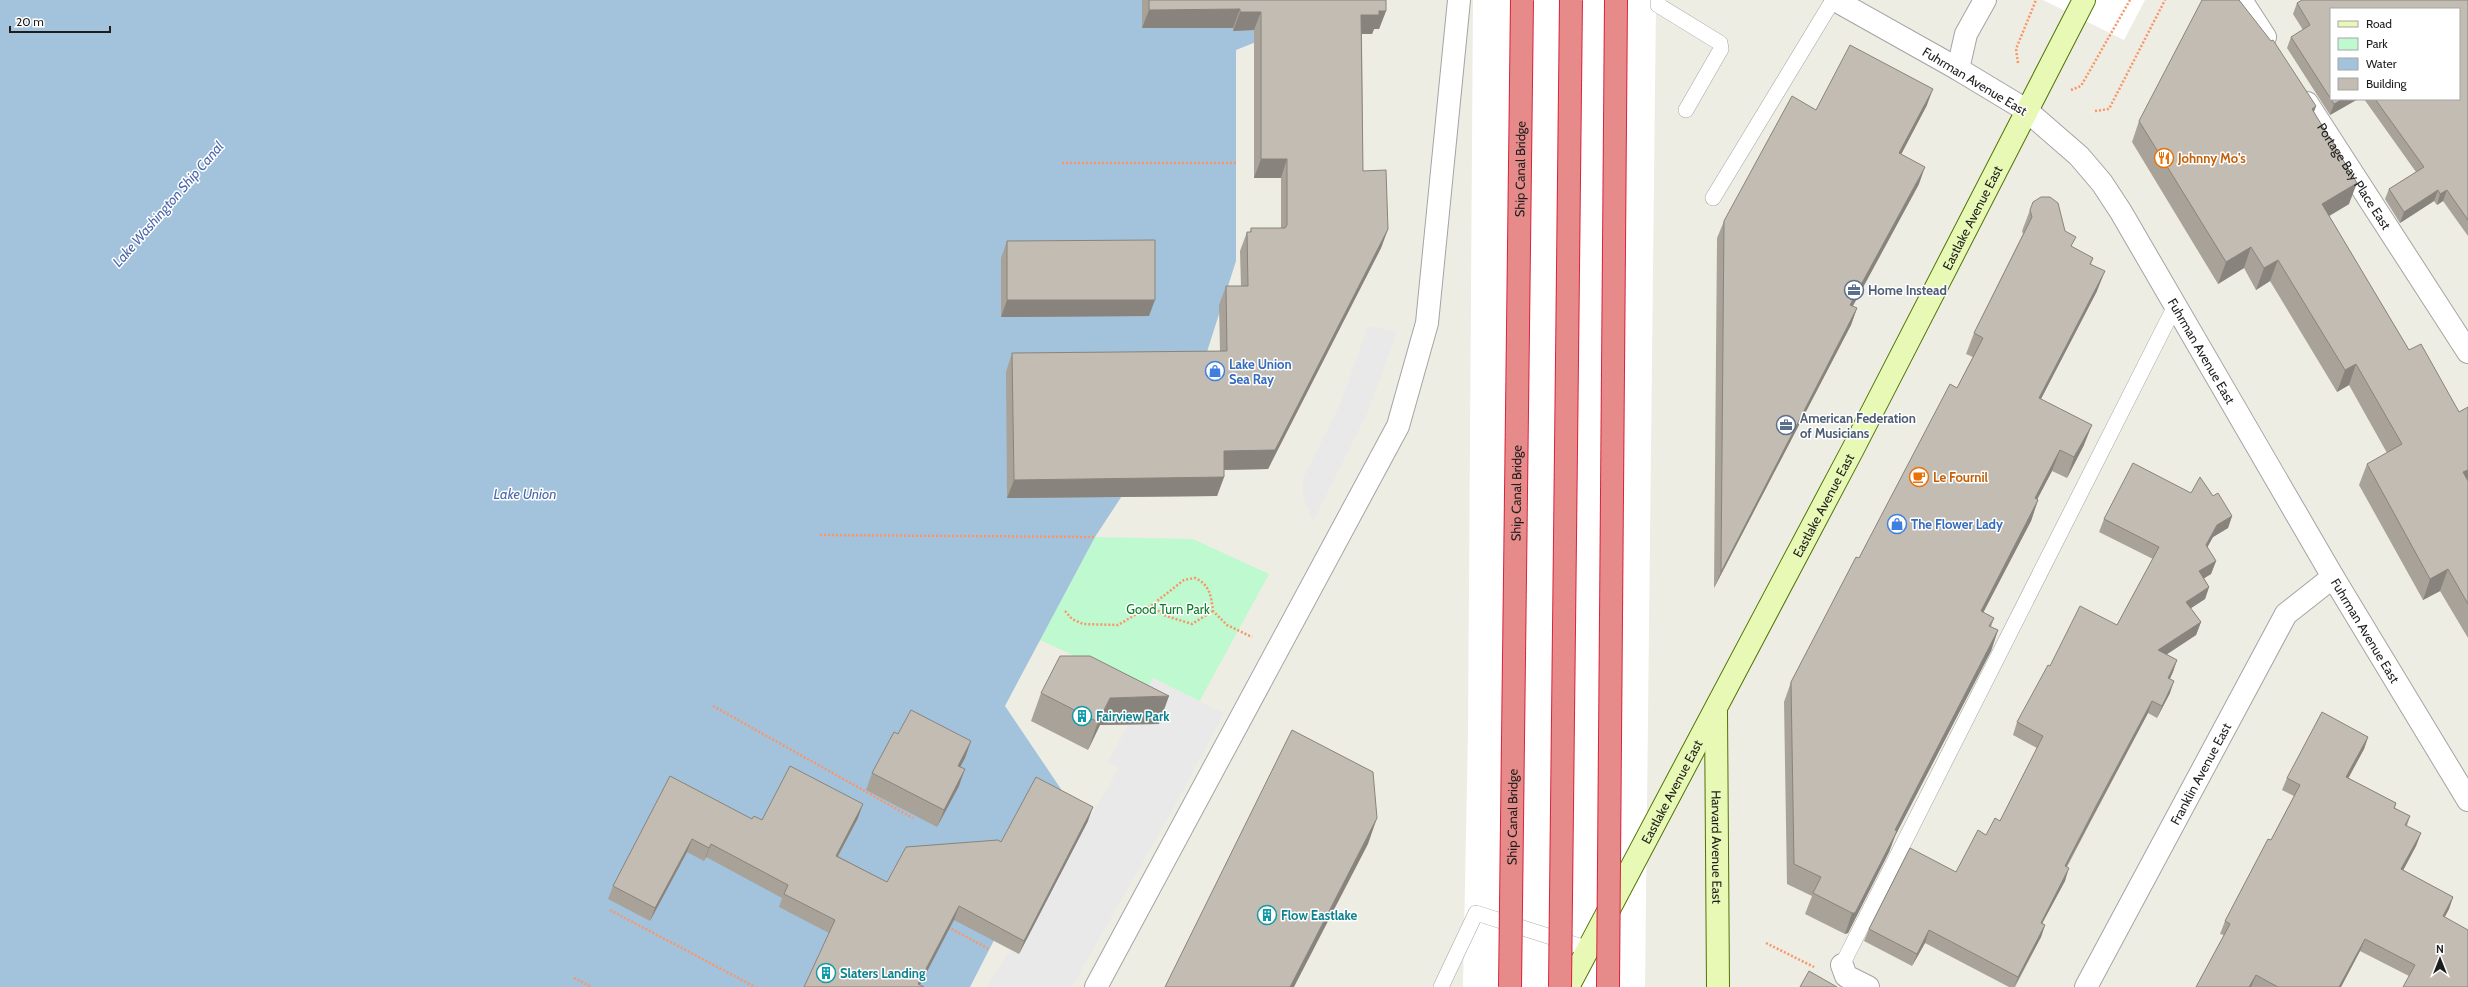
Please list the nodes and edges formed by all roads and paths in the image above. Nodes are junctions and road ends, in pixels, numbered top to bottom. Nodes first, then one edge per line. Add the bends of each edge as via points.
1 (1459, 0) edge
2 (1522, 0) edge
3 (1571, 0) edge
4 (1616, 0) edge
5 (1658, 0) edge
6 (1834, 0) edge
7 (1985, 0) edge
8 (2130, 0) edge
9 (2165, 0) edge
10 (2241, 0) edge
11 (2080, 8) edge
12 (2112, 34) dead end
13 (2276, 55) edge
14 (1958, 69) junction
15 (2298, 88) edge
16 (1686, 110) dead end
17 (2026, 110) junction
18 (2095, 111) dead end
19 (1062, 163) dead end
20 (1236, 163) dead end
21 (1713, 198) dead end
22 (2175, 306) junction
23 (2468, 352) edge
24 (820, 536) dead end
25 (1095, 537) dead end
26 (2333, 577) junction
27 (1152, 605) junction
28 (1065, 611) dead end
29 (1213, 611) junction
30 (1227, 625) dead end
31 (713, 706) dead end
32 (1716, 708) junction
33 (2468, 800) edge
34 (913, 818) edge
35 (610, 910) dead end
36 (947, 926) edge
37 (1766, 943) dead end
38 (1589, 948) junction
39 (989, 949) dead end
40 (1842, 965) joint
41 (1819, 970) dead end
42 (574, 978) dead end
43 (592, 987) edge
44 (755, 987) edge
45 (1096, 987) edge
46 (1441, 987) edge
47 (1510, 987) edge
48 (1560, 987) edge
49 (1568, 987) edge
50 (1608, 987) edge
51 (1718, 987) edge
52 (1868, 987) edge
53 (2086, 987) edge

1 - 45 street via 1427,323 1398,426
2 - 47 highway, Ship Canal Bridge, bridge
3 - 48 highway, bridge
4 - 50 highway, bridge
5 - 16 lane via 1658,5 1720,43 1721,49
6 - 14 street, Fuhrman Avenue East
6 - 21 lane
7 - 14 street via 1966,34
8 - 12 path
9 - 18 path via 2109,109
10 - 13 street
11 - 17 main road, Eastlake Avenue East
14 - 17 street, Fuhrman Avenue East
15 - 23 street, Portage Bay Place East
17 - 22 street, Fuhrman Avenue East via 2079,156 2102,183
17 - 32 main road, Eastlake Avenue East via 1853,449
19 - 20 path
22 - 26 street, Fuhrman Avenue East
22 - 40 lane
24 - 25 path
26 - 33 street, Fuhrman Avenue East
26 - 53 street, Franklin Avenue East via 2286,614
27 - 28 path via 1118,625 1083,624 1072,619
27 - 29 path via 1163,615 1192,624
27 - 29 path via 1184,580 1195,578 1205,582 1211,595
29 - 30 path
31 - 34 path
32 - 38 main road, Eastlake Avenue East
32 - 51 main road, Harvard Avenue East
35 - 44 path
36 - 39 path
37 - 41 path
38 - 46 lane via 1476,912
38 - 49 main road, Eastlake Avenue East
40 - 52 street via 1846,976
42 - 43 path

